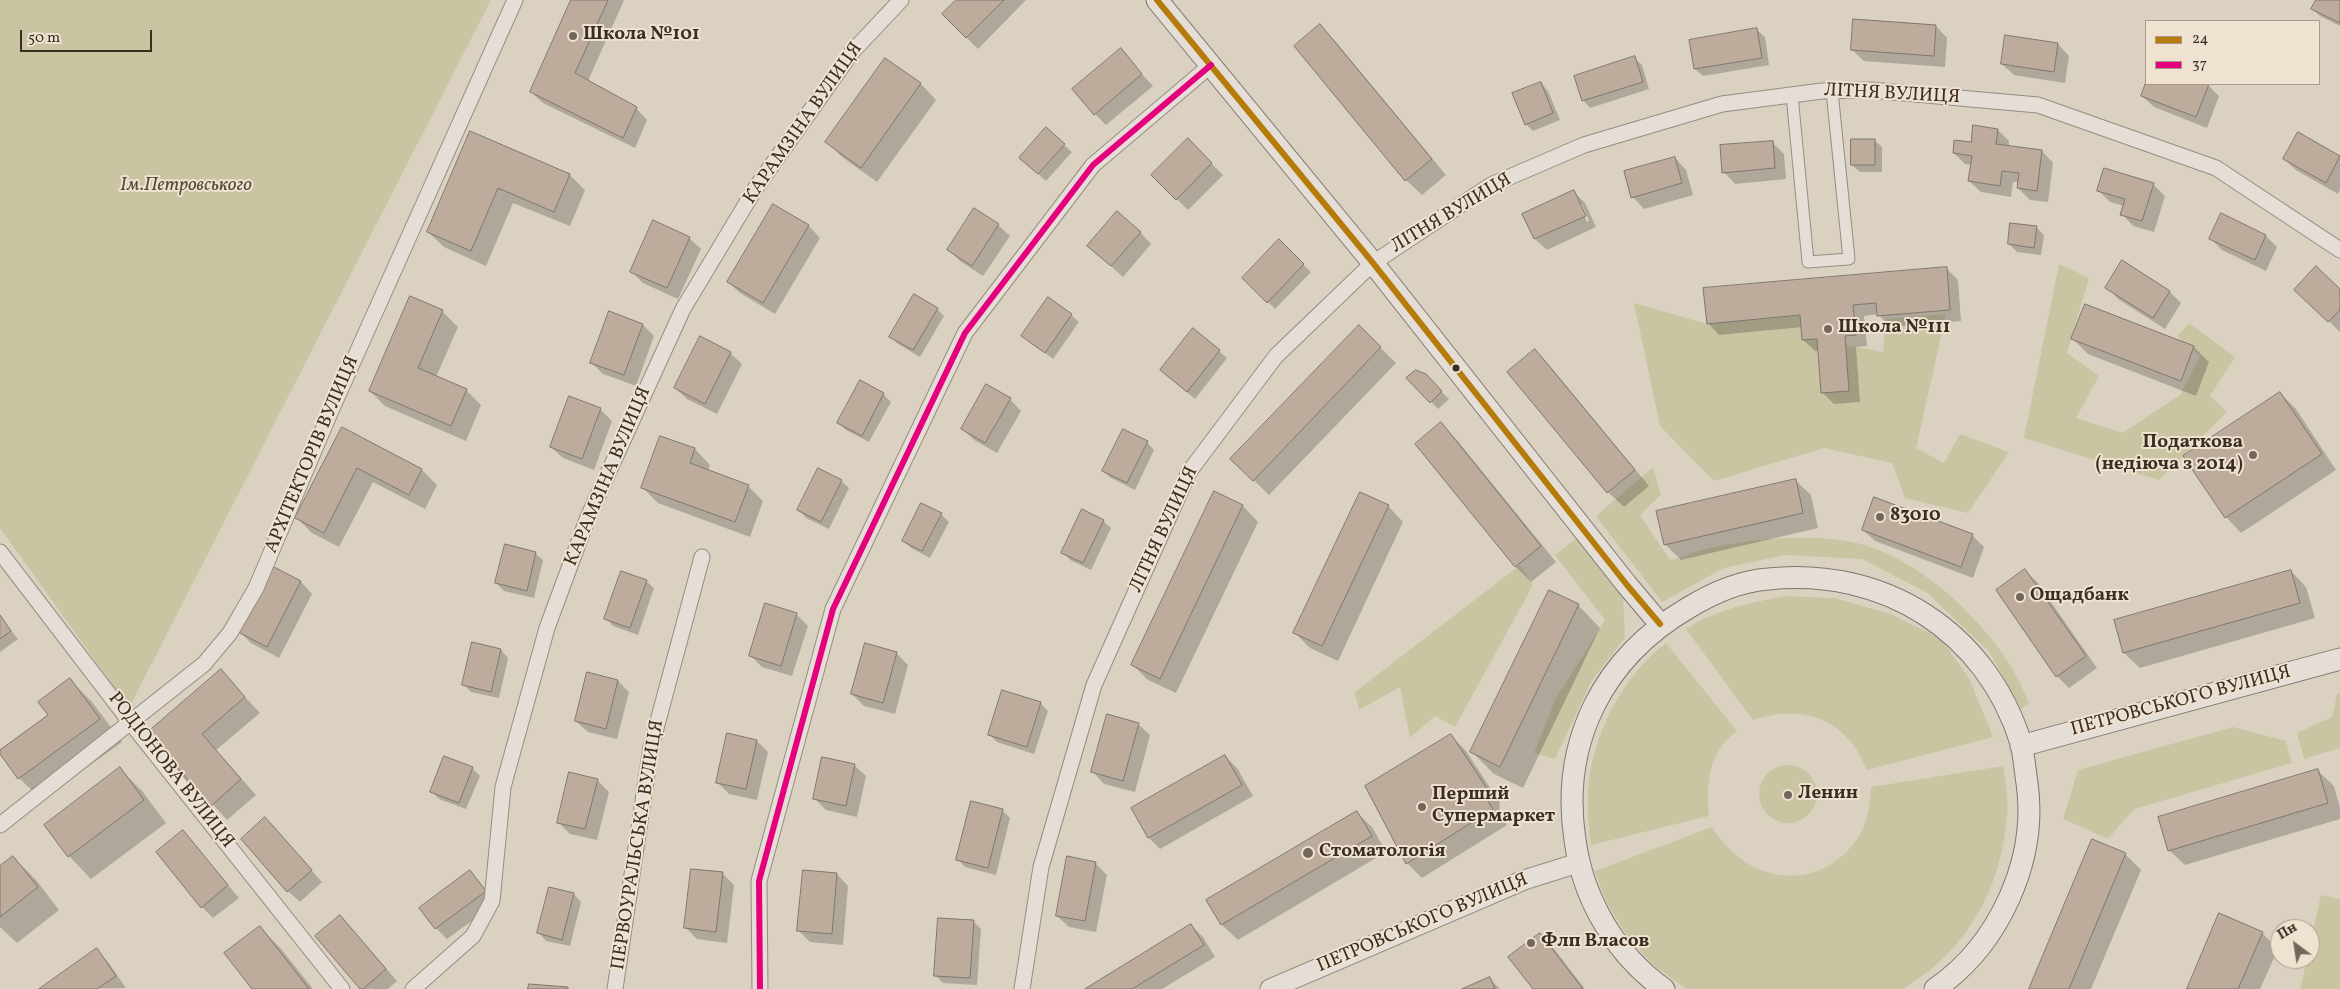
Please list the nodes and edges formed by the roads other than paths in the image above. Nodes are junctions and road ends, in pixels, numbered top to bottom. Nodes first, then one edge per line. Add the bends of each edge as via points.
1 (515, 0) edge
2 (901, 0) edge
3 (1157, 0) edge
4 (1211, 66) junction
5 (1832, 91) junction
6 (1792, 95) junction
7 (2340, 250) edge
8 (1373, 263) junction
9 (0, 552) edge
10 (702, 557) dead end
11 (1660, 624) junction
12 (2340, 659) edge
13 (131, 723) junction
14 (2022, 746) junction
15 (0, 825) edge
16 (1578, 863) junction
17 (1938, 988) edge
18 (342, 989) edge
19 (413, 989) edge
20 (615, 989) edge
21 (760, 989) edge
22 (1022, 989) edge
23 (1270, 989) edge
24 (1664, 989) edge

1 - 13 street, АРХІТЕКТОРІВ ВУЛИЦЯ via 330,413 256,588 230,633 204,664
2 - 19 street, КАРАМЗІНА ВУЛИЦЯ via 852,52 755,189 684,310 588,517 548,628 503,787 492,901 473,936
3 - 4 main road
4 - 8 main road
4 - 21 street via 1093,165 965,333 834,609 759,881
5 - 6 street, ЛІТНЯ ВУЛИЦЯ
5 - 6 street via 1849,258 1808,262
5 - 7 street, ЛІТНЯ ВУЛИЦЯ via 1870,90 2038,105 2216,168
6 - 8 street, ЛІТНЯ ВУЛИЦЯ via 1722,104 1584,145 1491,186
8 - 11 main road
8 - 22 street, ЛІТНЯ ВУЛИЦЯ via 1276,356 1189,472 1094,685 1041,867
9 - 13 street, РОДІОНОВА ВУЛИЦЯ
10 - 20 street, ПЕРВОУРАЛЬСЬКА ВУЛИЦЯ via 651,747
11 - 14 main road via 1710,594 1766,579 1824,577 1880,591 1932,618 1974,656 2006,705
11 - 16 main road via 1622,661 1593,706 1578,748 1570,810
12 - 14 main road, ПЕТРОВСЬКОГО ВУЛИЦЯ
13 - 15 street, АРХІТЕКТОРІВ ВУЛИЦЯ
13 - 18 street, РОДІОНОВА ВУЛИЦЯ
14 - 17 main road via 2029,798 2027,836 2018,873 1988,936 1965,964
16 - 23 street, ПЕТРОВСЬКОГО ВУЛИЦЯ via 1524,880
16 - 24 main road via 1594,908 1620,948

